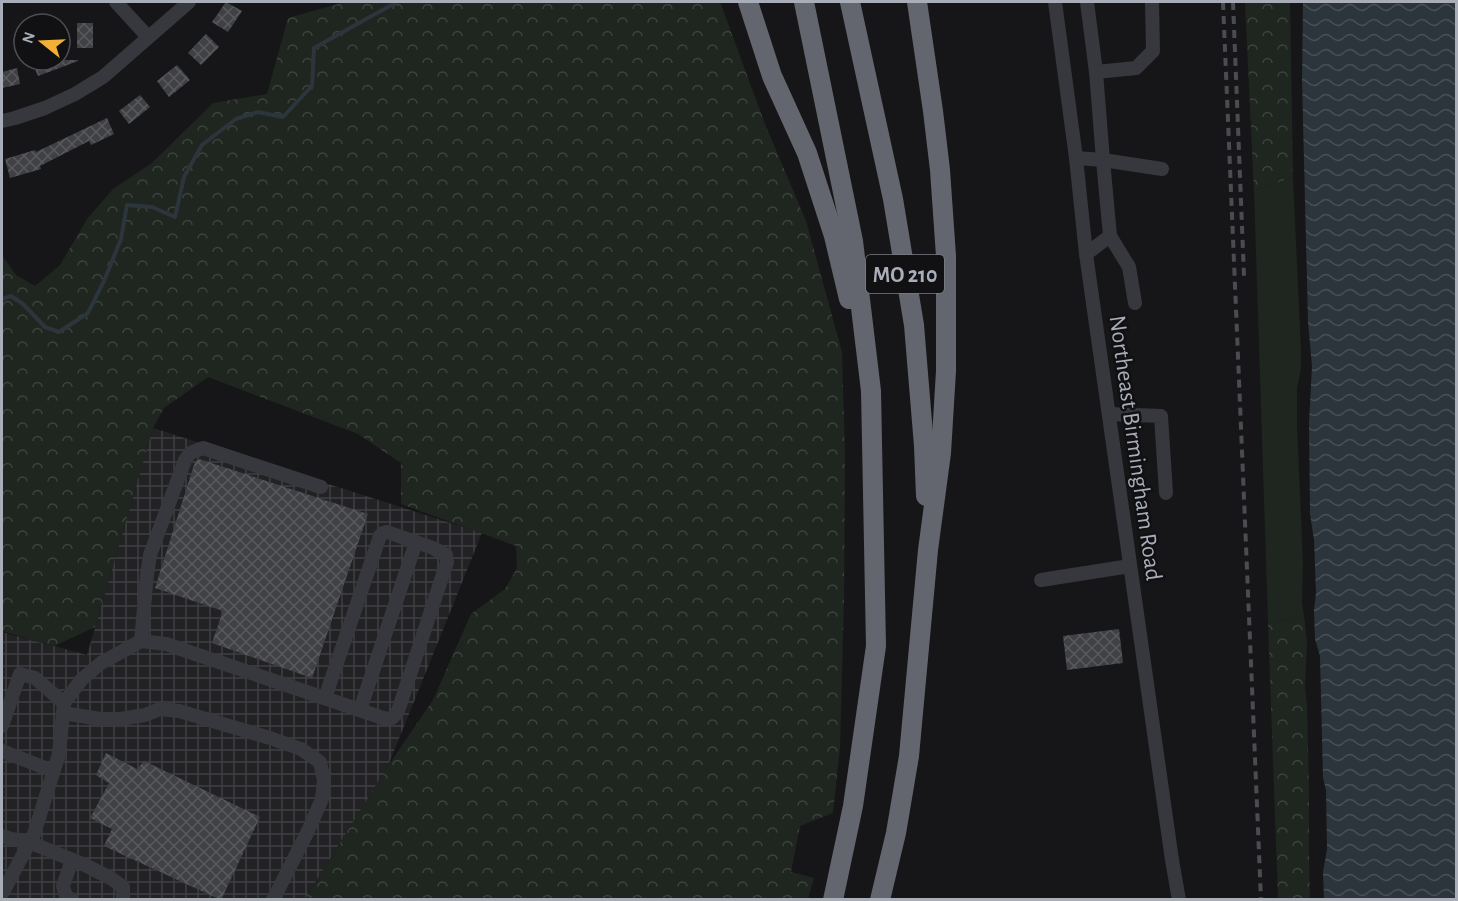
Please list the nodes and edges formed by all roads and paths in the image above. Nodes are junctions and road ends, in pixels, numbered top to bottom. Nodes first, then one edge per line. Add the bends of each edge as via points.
1 (116, 2) edge
2 (189, 2) edge
3 (748, 2) edge
4 (804, 2) edge
5 (850, 2) edge
6 (917, 2) edge
7 (1055, 2) edge
8 (1087, 2) edge
9 (1152, 2) edge
10 (148, 37) junction
11 (1096, 72) junction
12 (2, 121) edge
13 (1076, 158) junction
14 (1103, 160) junction
15 (1162, 169) dead end
16 (1110, 236) junction
17 (1086, 254) junction
18 (1135, 303) dead end
19 (871, 391) junction
20 (1109, 414) junction
21 (321, 486) dead end
22 (1166, 493) dead end
23 (416, 542) junction
24 (928, 550) junction
25 (1130, 566) junction
26 (1041, 580) dead end
27 (141, 641) junction
28 (325, 698) junction
29 (63, 708) junction
30 (360, 710) junction
31 (2, 726) edge
32 (2, 751) edge
33 (53, 771) junction
34 (2, 836) edge
35 (29, 842) junction
36 (72, 860) junction
37 (2, 894) edge
38 (72, 900) edge
39 (123, 900) edge
40 (273, 900) edge
41 (832, 900) edge
42 (880, 900) edge
43 (1179, 900) edge

1 - 10 street
2 - 10 street
3 - 19 highway via 772,76 807,153 834,236
4 - 19 highway, MO 210 via 853,241
5 - 24 highway, MO 210 via 893,199 914,325
6 - 24 highway via 940,170 946,256 941,453
7 - 13 street, Northeast Birmingham Road
8 - 11 street
9 - 11 street via 1153,51 1137,68
10 - 12 street via 103,77 75,94
11 - 14 street
13 - 14 street
13 - 17 street, Northeast Birmingham Road
14 - 15 street
14 - 16 street
16 - 17 street
16 - 18 street via 1129,267
17 - 20 street, Northeast Birmingham Road
19 - 41 highway, MO 210 via 876,646 853,806
20 - 22 street via 1161,416
20 - 25 street, Northeast Birmingham Road
21 - 27 street via 202,448 190,453 150,555
23 - 28 street via 387,532 380,536
23 - 30 street
23 - 30 street via 446,555 447,562 400,705 392,718
24 - 42 highway, MO 210 via 909,756
25 - 26 street
25 - 43 street, Northeast Birmingham Road
27 - 28 street via 166,644
27 - 29 street via 82,679
28 - 30 street
29 - 31 street via 35,678 20,674
29 - 33 street via 59,754
29 - 40 street via 100,719 145,715 160,709 179,711 291,745 320,762 322,799
32 - 33 street
33 - 35 street
34 - 35 street
35 - 36 street
35 - 37 street
36 - 38 street via 63,886
36 - 39 street via 123,887

